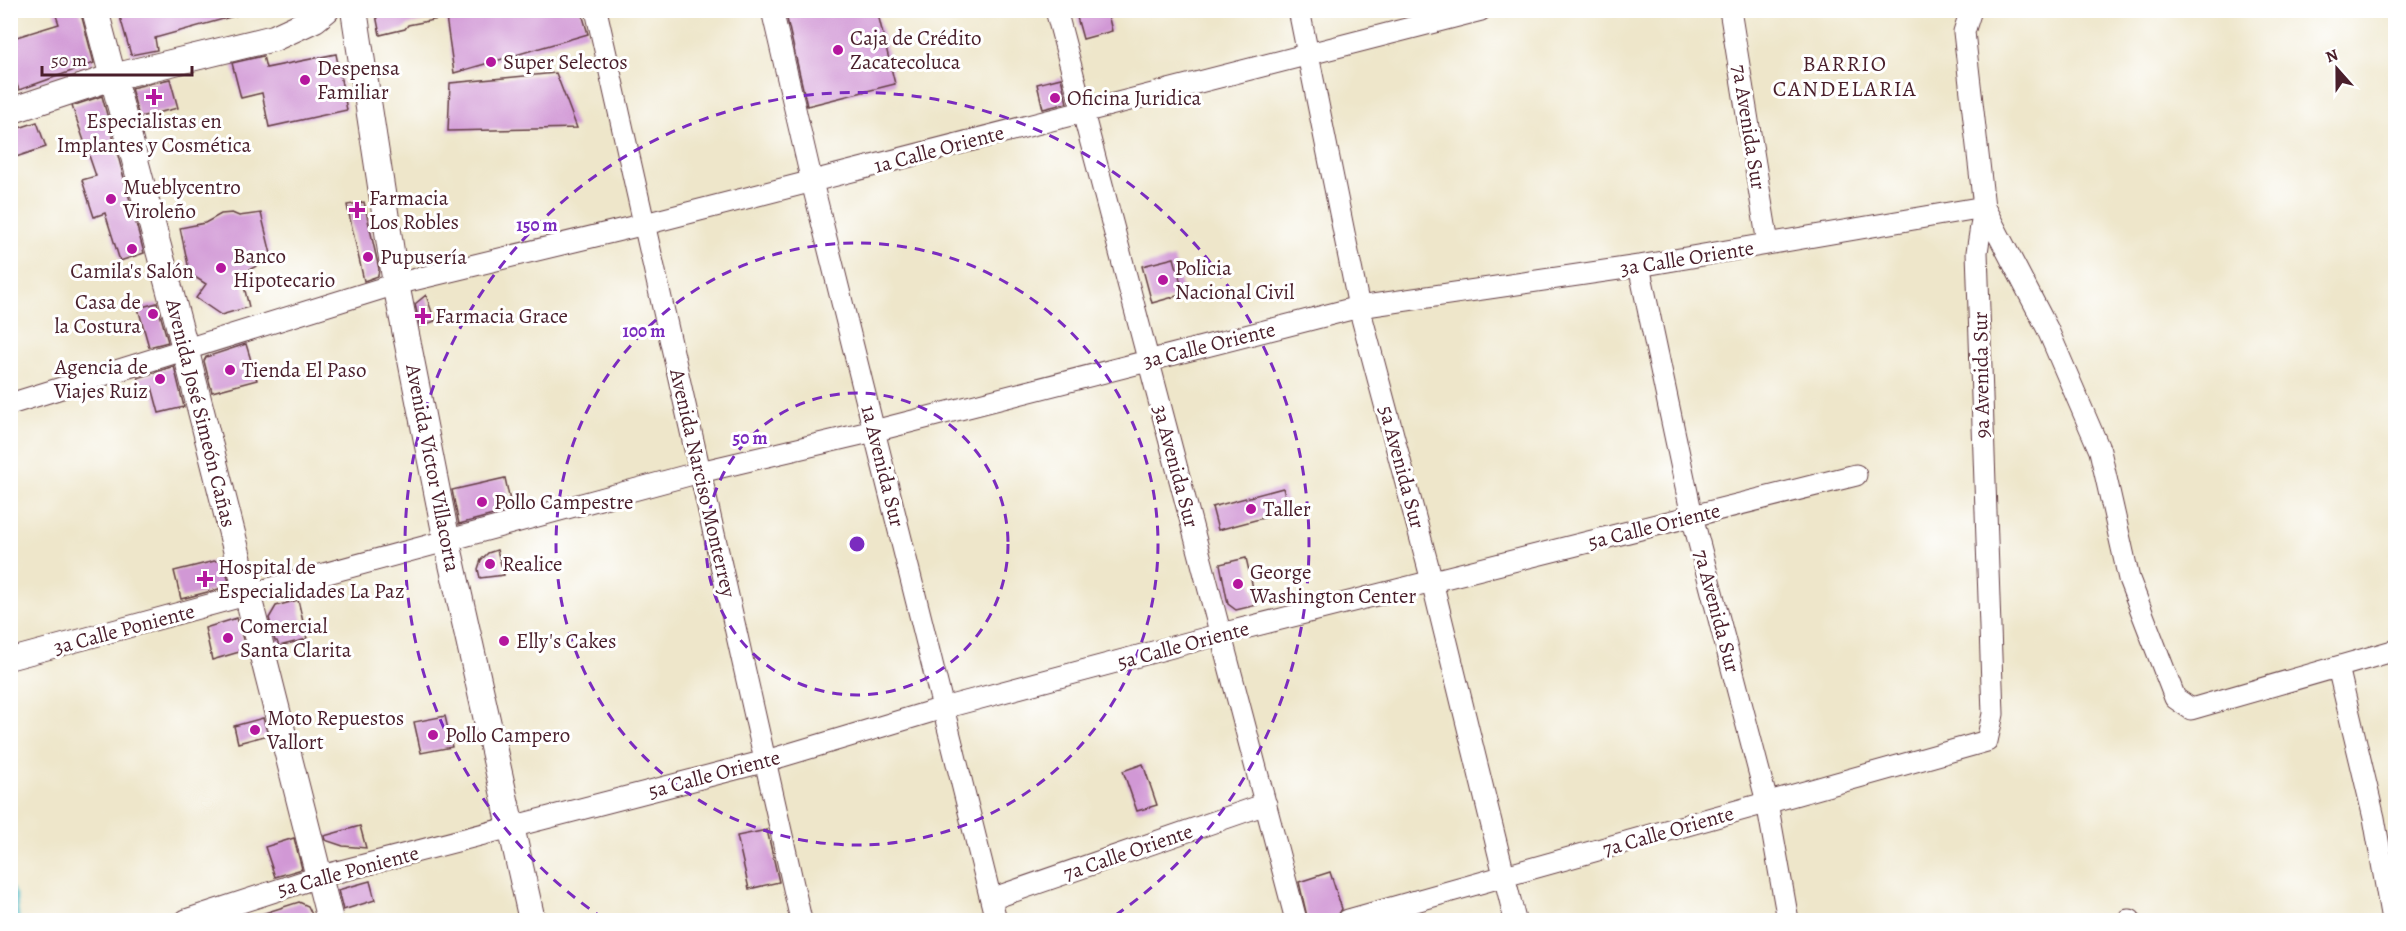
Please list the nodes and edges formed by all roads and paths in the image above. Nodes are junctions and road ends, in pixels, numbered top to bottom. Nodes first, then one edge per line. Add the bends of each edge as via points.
1 (95, 10) edge
2 (326, 10) edge
3 (354, 10) edge
4 (596, 10) edge
5 (772, 10) edge
6 (1056, 10) edge
7 (1299, 10) edge
8 (1481, 10) edge
9 (1730, 10) edge
10 (1971, 10) edge
11 (1308, 53) junction
12 (113, 77) junction
13 (10, 111) edge
14 (1083, 111) junction
15 (812, 182) junction
16 (1984, 207) junction
17 (645, 224) junction
18 (1768, 244) junction
19 (1639, 266) junction
20 (396, 284) junction
21 (1359, 306) junction
22 (185, 348) junction
23 (1148, 360) junction
24 (10, 404) edge
25 (874, 431) junction
26 (700, 472) junction
27 (1856, 475) dead end
28 (1692, 516) junction
29 (447, 542) junction
30 (1432, 581) junction
31 (247, 596) junction
32 (1221, 634) junction
33 (2396, 650) edge
34 (10, 659) edge
35 (2338, 667) junction
36 (943, 708) junction
37 (1987, 741) joint
38 (766, 761) junction
39 (1767, 802) junction
40 (1266, 804) junction
41 (512, 828) junction
42 (318, 877) junction
43 (1505, 878) junction
44 (991, 899) junction
45 (186, 921) edge
46 (330, 921) edge
47 (532, 921) edge
48 (801, 921) edge
49 (996, 921) edge
50 (1296, 921) edge
51 (1348, 921) edge
52 (1515, 921) edge
53 (1788, 921) edge
54 (2392, 921) edge

1 - 12 main road, Avenida José Simeón Cañas
2 - 12 main road via 274,38
3 - 20 main road, Avenida Víctor Villacorta
4 - 17 street, Avenida Narciso Monterrey
5 - 15 street, 1a Avenida Sur
6 - 14 street, 3a Avenida Sur
7 - 11 street, 5a Avenida Sur
8 - 11 street, 1a Calle Oriente
9 - 18 street, 7a Avenida Sur
10 - 16 street, 9a Avenida Sur via 1964,32
11 - 14 street, 1a Calle Oriente
11 - 21 street, 5a Avenida Sur
12 - 13 main road
12 - 22 main road, Avenida José Simeón Cañas
14 - 15 street, 1a Calle Oriente
14 - 23 street, 3a Avenida Sur
15 - 17 street, 1a Calle Oriente
15 - 25 street, 1a Avenida Sur
16 - 18 street, 3a Calle Oriente
16 - 35 street via 2047,328 2100,451 2129,579 2175,698 2191,709
16 - 37 street, 9a Avenida Sur via 1977,252 1994,714
17 - 20 street, 1a Calle Oriente
17 - 26 street, Avenida Narciso Monterrey
18 - 19 street, 3a Calle Oriente
19 - 21 street, 3a Calle Oriente
19 - 28 street, 7a Avenida Sur
20 - 22 street, 1a Calle Oriente
20 - 29 main road, Avenida Víctor Villacorta
21 - 23 street, 3a Calle Oriente
21 - 30 street, 5a Avenida Sur
22 - 24 street, 1a Calle Oriente
22 - 31 main road, Avenida José Simeón Cañas
23 - 25 street, 3a Calle Oriente
23 - 32 street, 3a Avenida Sur
25 - 26 street, 3a Calle Oriente
25 - 36 street, 1a Avenida Sur
26 - 29 street, 3a Calle Oriente
26 - 38 street, Avenida Narciso Monterrey
27 - 28 street, 5a Calle Oriente
28 - 30 street, 5a Calle Oriente
28 - 39 street, 7a Avenida Sur
29 - 31 street, 3a Calle Poniente
29 - 41 main road, Avenida Víctor Villacorta
30 - 32 street, 5a Calle Oriente
30 - 43 street, 5a Avenida Sur
31 - 34 street, 3a Calle Poniente
31 - 42 main road, Avenida José Simeón Cañas
32 - 36 street, 5a Calle Oriente
32 - 40 street, 3a Avenida Sur
33 - 35 street
35 - 54 street via 2374,818
36 - 38 street, 5a Calle Oriente
36 - 44 street, 1a Avenida Sur
37 - 39 street, 7a Calle Oriente
38 - 41 street, 5a Calle Oriente
38 - 48 street, Avenida Narciso Monterrey
39 - 43 street, 7a Calle Oriente
39 - 53 street, 7a Avenida Sur
40 - 44 street, 7a Calle Oriente
40 - 50 street, 3a Avenida Sur
41 - 42 street, 5a Calle Poniente
41 - 47 main road, Avenida Víctor Villacorta
42 - 45 street, 5a Calle Poniente
42 - 46 main road, Avenida José Simeón Cañas
43 - 51 street, 7a Calle Oriente
43 - 52 street, 5a Avenida Sur
44 - 49 street, 1a Avenida Sur

